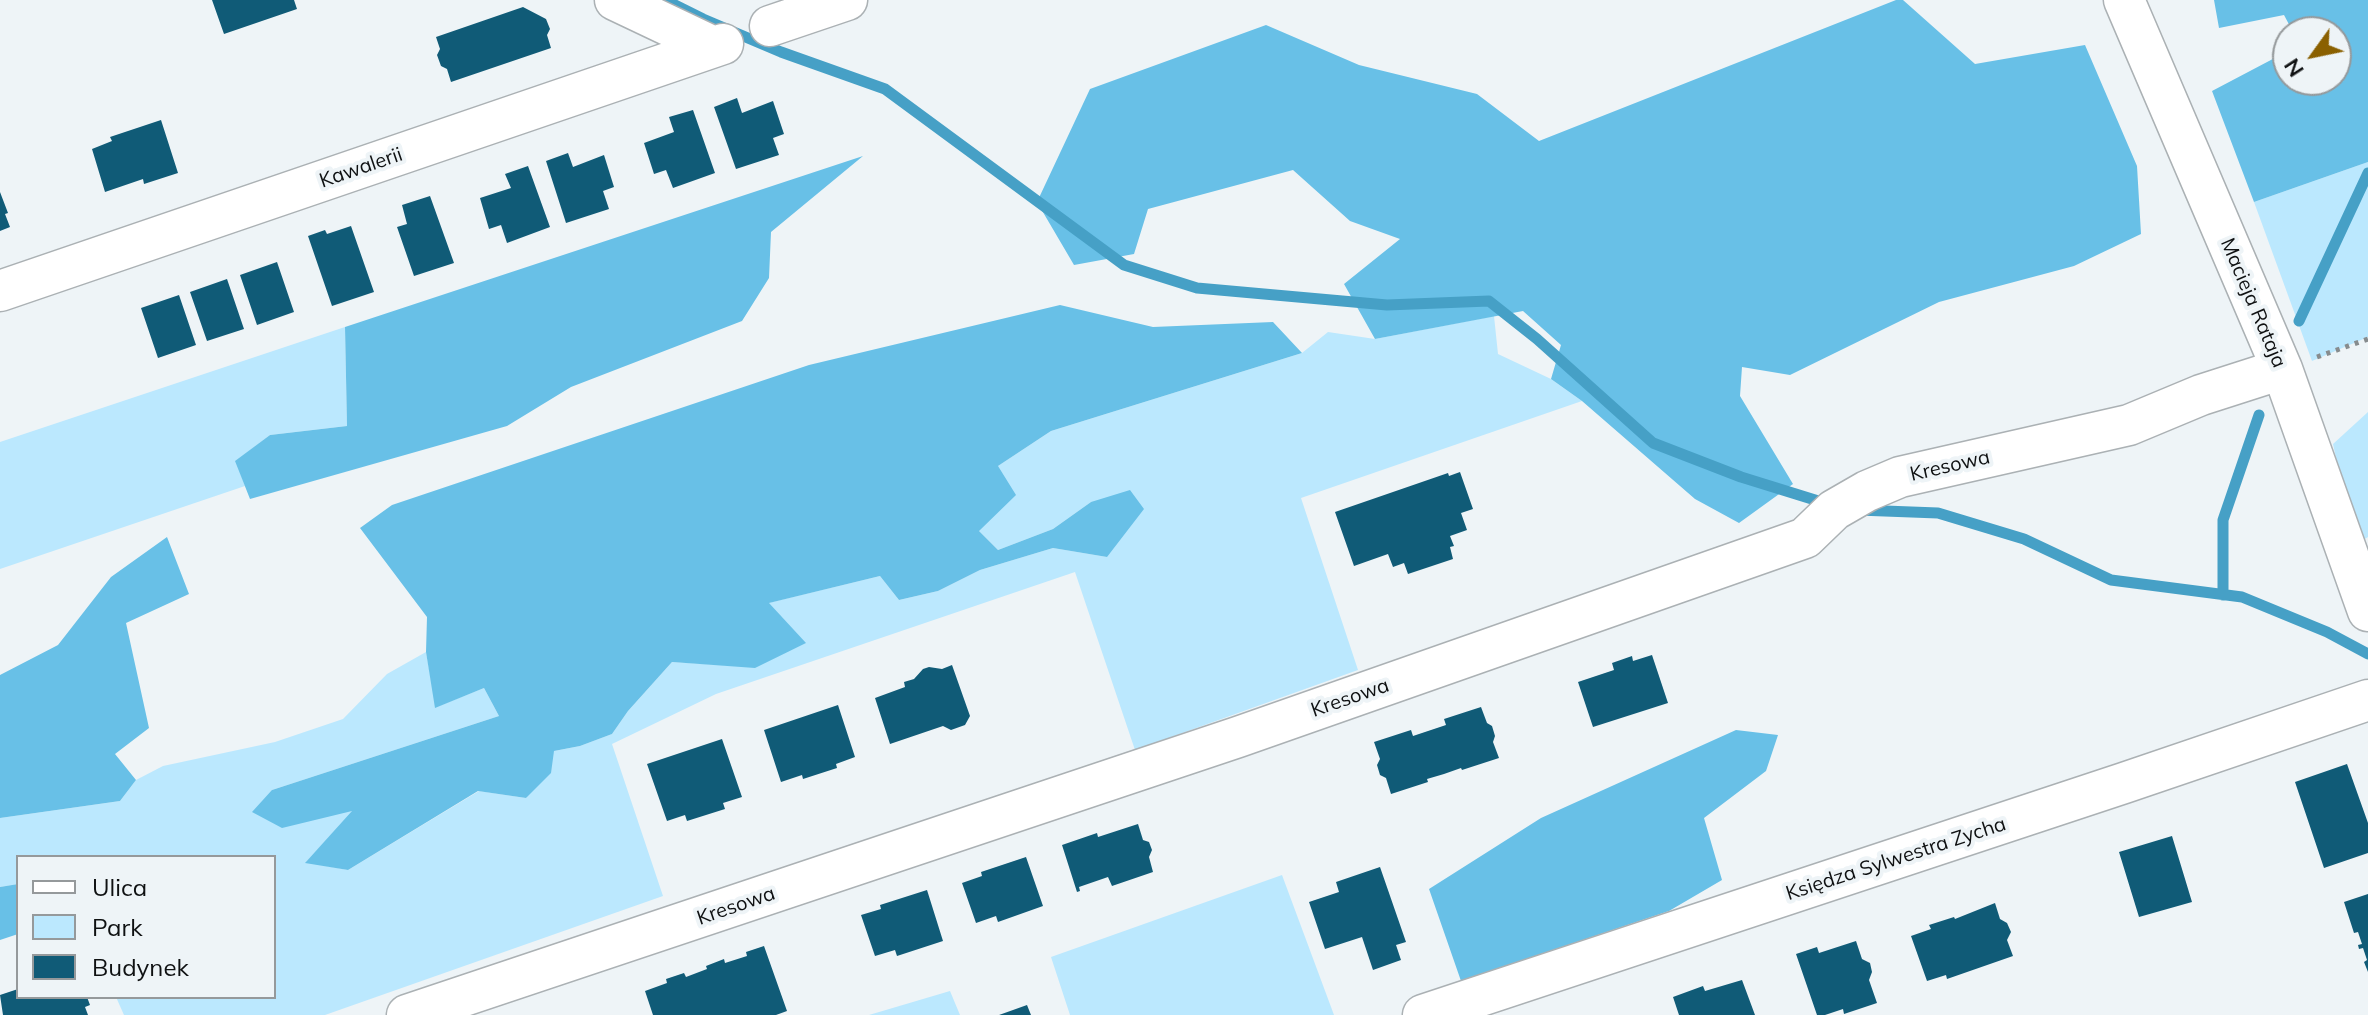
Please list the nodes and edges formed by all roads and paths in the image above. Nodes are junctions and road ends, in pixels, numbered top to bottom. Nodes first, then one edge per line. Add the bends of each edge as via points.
1 (615, 0) edge
2 (847, 0) edge
3 (2124, 0) edge
4 (770, 26) dead end
5 (0, 291) edge
6 (2368, 339) edge
7 (2282, 369) junction
8 (2368, 611) edge
9 (2368, 700) edge
10 (413, 1014) edge
11 (1423, 1015) edge

1 - 5 street, Kawalerii via 719,45
2 - 4 street
3 - 7 street, Macieja Rataja
6 - 7 path
7 - 8 street, Macieja Rataja
7 - 10 street, Kresowa via 2129,425 1900,477 1834,510 1805,538 1238,737
9 - 11 street, Księdza Sylwestra Zycha

